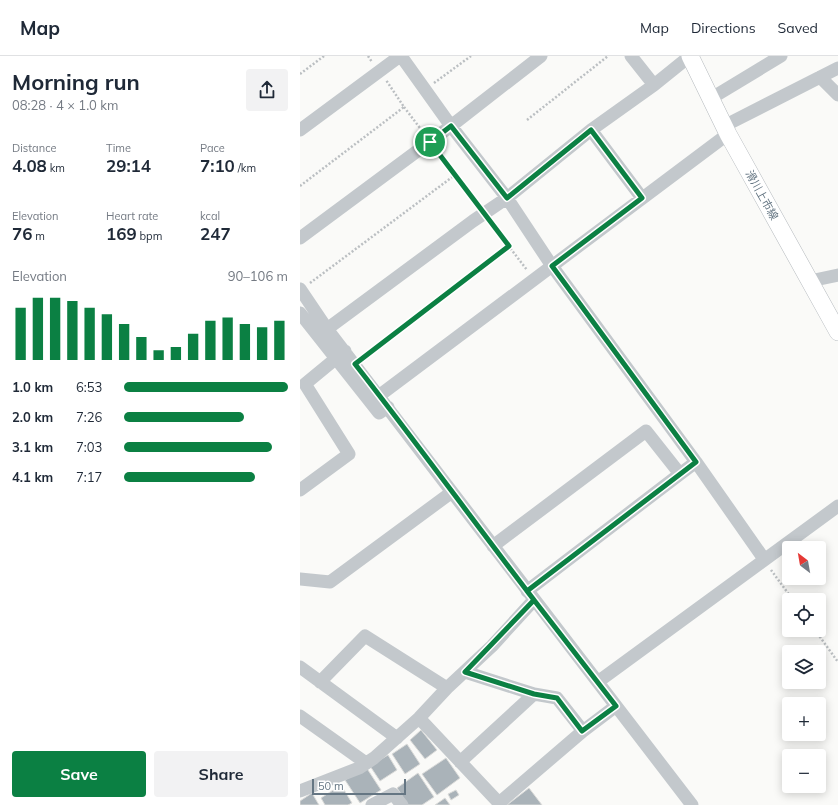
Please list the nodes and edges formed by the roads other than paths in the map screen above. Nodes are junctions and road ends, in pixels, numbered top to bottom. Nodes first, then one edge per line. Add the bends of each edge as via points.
1 (401, 56) edge
2 (541, 56) edge
3 (631, 56) edge
4 (690, 56) edge
5 (781, 56) edge
6 (838, 68) edge
7 (820, 77) junction
8 (654, 85) junction
9 (838, 95) edge
10 (710, 99) junction
11 (451, 126) junction
12 (300, 130) edge
13 (591, 130) junction
14 (726, 130) junction
15 (507, 198) junction
16 (642, 198) junction
17 (300, 238) edge
18 (552, 266) junction
19 (838, 275) edge
20 (810, 281) junction
21 (301, 292) edge
22 (300, 313) edge
23 (327, 329) junction
24 (838, 332) edge
25 (340, 355) junction
26 (302, 386) edge
27 (380, 396) junction
28 (388, 407) junction
29 (696, 462) junction
30 (680, 474) junction
31 (300, 490) edge
32 (452, 492) junction
33 (838, 506) edge
34 (493, 546) junction
35 (764, 559) junction
36 (300, 579) edge
37 (530, 595) junction
38 (300, 667) edge
39 (465, 672) junction
40 (320, 682) junction
41 (599, 682) junction
42 (447, 688) junction
43 (534, 694) junction
44 (616, 706) junction
45 (300, 716) edge
46 (419, 718) junction
47 (582, 731) junction
48 (397, 738) junction
49 (460, 762) junction
50 (366, 763) junction
51 (300, 791) edge
52 (372, 805) edge
53 (402, 805) edge
54 (692, 805) edge

1 - 11 street
1 - 12 street
2 - 11 street
3 - 8 street
4 - 8 street
4 - 10 main road, 滑川上市線
5 - 10 street
6 - 7 street
7 - 9 street
7 - 14 street
8 - 13 street
10 - 14 main road, 滑川上市線
11 - 15 street
11 - 17 street
13 - 15 street
13 - 16 street
14 - 16 street
14 - 20 main road, 滑川上市線
15 - 18 street
15 - 23 street
16 - 18 street
18 - 27 street
18 - 29 street
19 - 20 street
20 - 24 main road, 滑川上市線
21 - 23 street
22 - 25 street
23 - 25 street
25 - 26 street
25 - 27 street via 355,364
25 - 28 street via 379,413
26 - 31 street via 349,454
27 - 28 street
28 - 32 street
29 - 30 street
29 - 35 street
30 - 34 street via 646,431
30 - 37 street
32 - 34 street
32 - 36 street via 330,582
33 - 35 street
34 - 37 street
35 - 41 street
37 - 39 street
37 - 41 street
38 - 40 street
39 - 42 street
39 - 43 street
40 - 42 street via 365,636
40 - 48 street
41 - 44 street
42 - 46 street
43 - 47 street via 557,698
43 - 49 street
44 - 47 street
44 - 54 street
45 - 50 street
46 - 48 street
46 - 49 street
47 - 49 street via 499,803
48 - 50 street
50 - 51 street
52 - 53 street via 393,794

